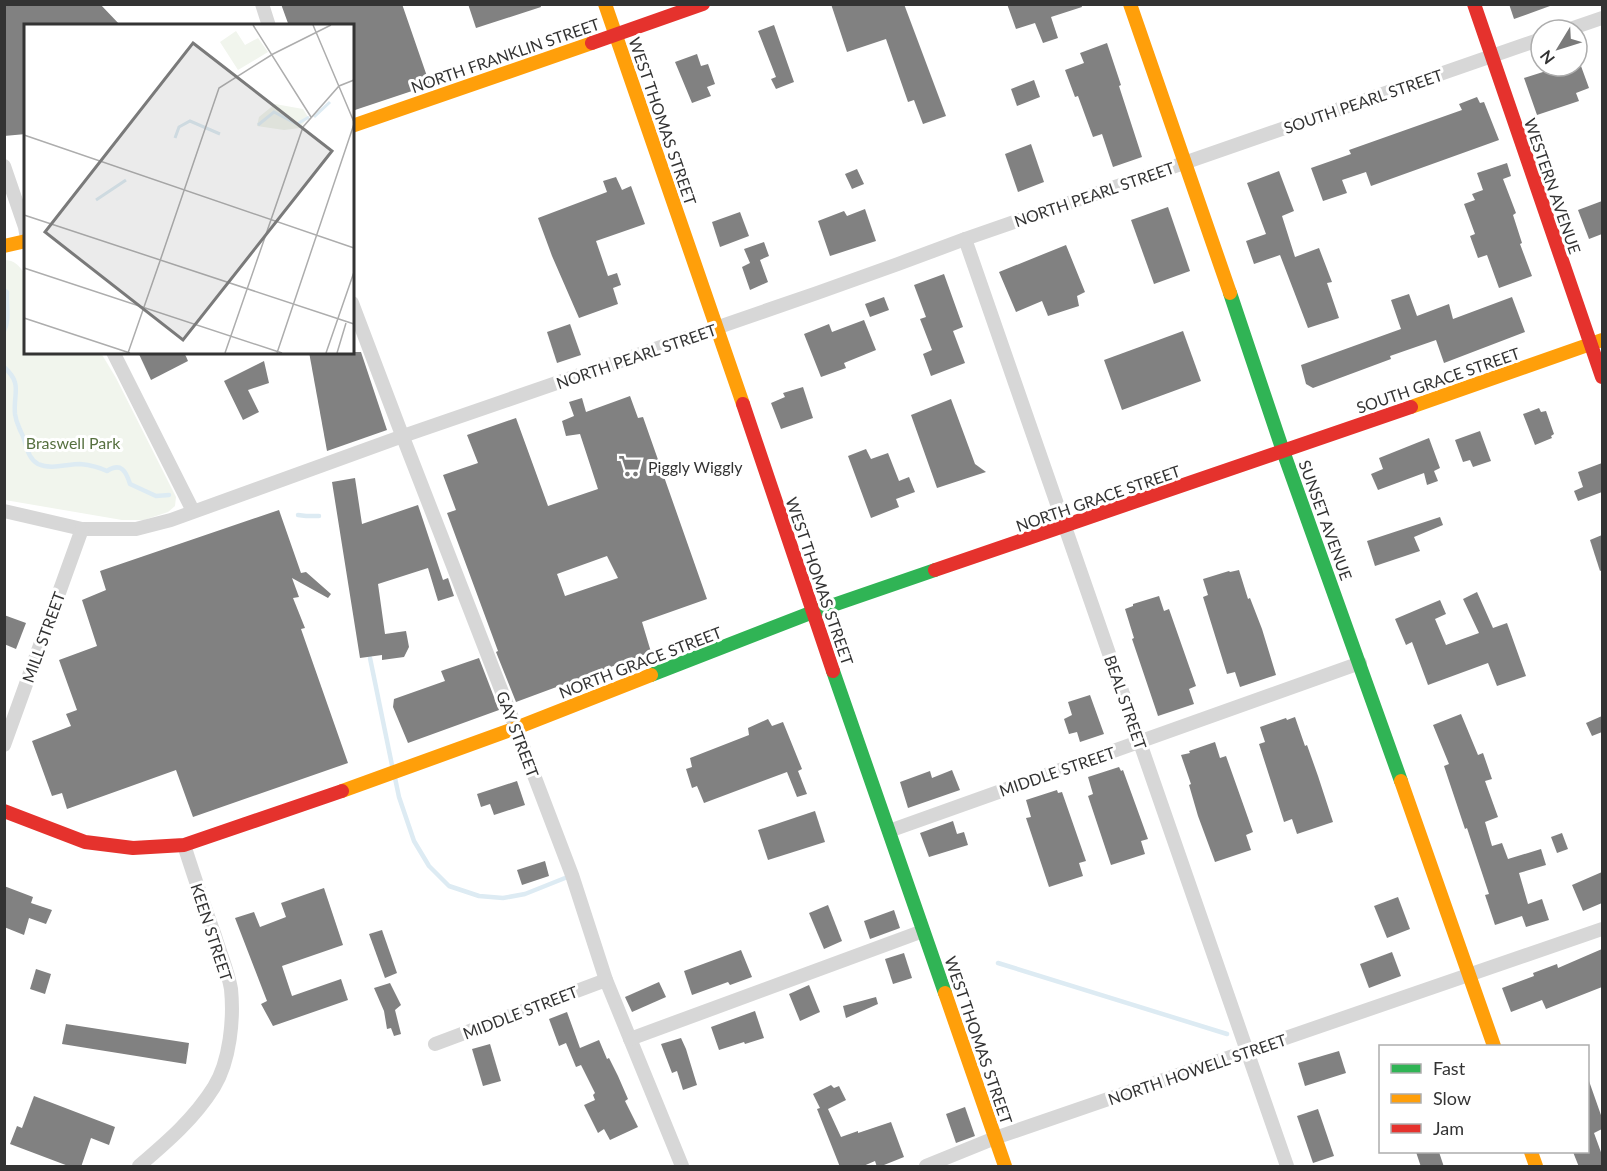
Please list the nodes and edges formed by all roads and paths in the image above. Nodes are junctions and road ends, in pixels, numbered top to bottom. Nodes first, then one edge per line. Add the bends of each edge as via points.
1 (262, 4) edge
2 (605, 4) edge
3 (703, 4) edge
4 (1130, 4) edge
5 (1474, 4) edge
6 (268, 24) edge
7 (616, 35) junction
8 (1529, 43) edge
9 (1492, 57) junction
10 (354, 125) edge
11 (1186, 163) junction
12 (4, 166) edge
13 (24, 224) edge
14 (965, 239) junction
15 (24, 241) edge
16 (4, 246) edge
17 (354, 308) edge
18 (717, 328) junction
19 (1596, 342) edge
20 (114, 354) edge
21 (1602, 377) edge
22 (403, 436) junction
23 (1284, 451) junction
24 (4, 511) edge
25 (193, 511) junction
26 (1065, 527) junction
27 (82, 529) junction
28 (813, 612) junction
29 (1360, 663) junction
30 (516, 728) junction
31 (1140, 742) junction
32 (4, 745) edge
33 (4, 811) edge
34 (889, 831) junction
35 (184, 845) junction
36 (1602, 929) edge
37 (923, 931) junction
38 (1469, 975) junction
39 (606, 980) junction
40 (630, 1039) junction
41 (435, 1044) dead end
42 (1493, 1045) edge
43 (1248, 1052) junction
44 (995, 1138) junction
45 (139, 1167) edge
46 (682, 1167) edge
47 (926, 1167) edge
48 (1005, 1167) edge
49 (1287, 1167) edge

1 - 6 street
2 - 7 main road, WEST THOMAS STREET
3 - 7 main road, NORTH FRANKLIN STREET
4 - 11 main road, SUNSET AVENUE
5 - 9 main road, WESTERN AVENUE
7 - 10 main road, NORTH FRANKLIN STREET
7 - 18 main road, WEST THOMAS STREET
8 - 9 street, SOUTH PEARL STREET
9 - 11 street, SOUTH PEARL STREET
9 - 19 main road, WESTERN AVENUE
11 - 14 street, NORTH PEARL STREET
11 - 23 main road, SUNSET AVENUE
12 - 13 street
14 - 18 street, NORTH PEARL STREET
14 - 26 street, BEAL STREET
15 - 16 main road
17 - 22 street, GAY STREET
18 - 22 street, NORTH PEARL STREET
18 - 28 main road, WEST THOMAS STREET
19 - 21 main road, WESTERN AVENUE
19 - 23 main road, SOUTH GRACE STREET
20 - 25 street
22 - 25 street, NORTH PEARL STREET
22 - 30 street, GAY STREET
23 - 26 main road, NORTH GRACE STREET
23 - 29 main road, SUNSET AVENUE
24 - 27 street, NORTH PEARL STREET
25 - 27 street, NORTH PEARL STREET via 136,529
26 - 28 main road, NORTH GRACE STREET
26 - 31 street, BEAL STREET
27 - 32 street, MILL STREET
28 - 30 main road, NORTH GRACE STREET
28 - 34 main road, WEST THOMAS STREET
29 - 31 street, MIDDLE STREET
29 - 38 main road, SUNSET AVENUE
30 - 35 main road, NORTH GRACE STREET
30 - 39 street, GAY STREET via 572,875
31 - 34 street, MIDDLE STREET
31 - 43 street, BEAL STREET
33 - 35 main road, NORTH GRACE STREET via 86,842 133,848
34 - 37 main road, WEST THOMAS STREET
35 - 45 street, KEEN STREET via 231,988 230,1039 215,1084 202,1104
36 - 38 street, NORTH HOWELL STREET
37 - 40 street
37 - 44 main road, WEST THOMAS STREET
38 - 42 main road, SUNSET AVENUE
38 - 43 street, NORTH HOWELL STREET
39 - 40 street, GAY STREET
39 - 41 street, MIDDLE STREET
40 - 46 street, GAY STREET
43 - 44 street, NORTH HOWELL STREET
43 - 49 street, BEAL STREET
44 - 47 street, NORTH HOWELL STREET
44 - 48 main road, WEST THOMAS STREET

